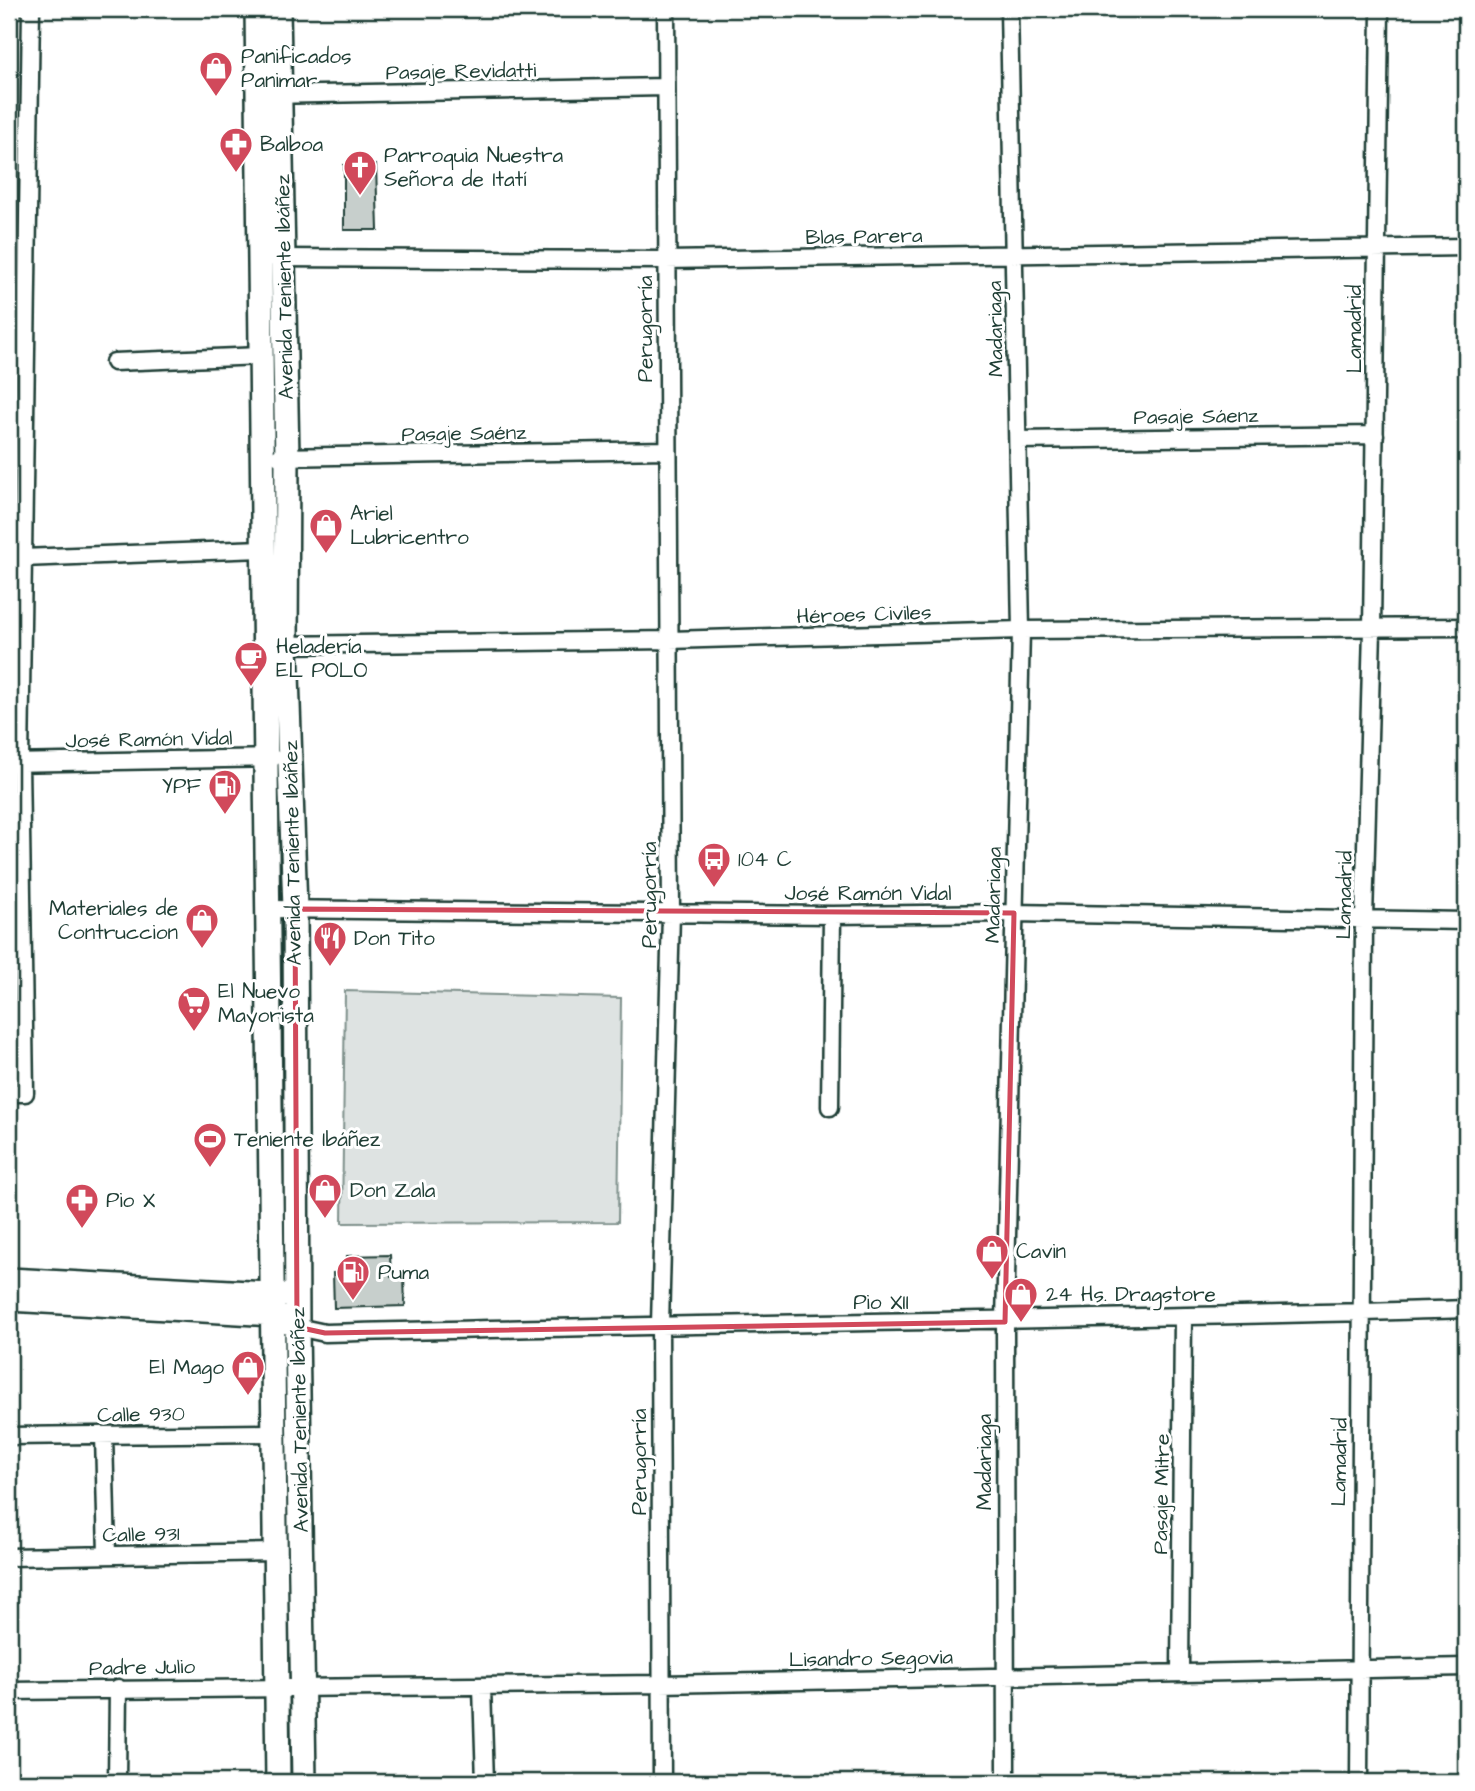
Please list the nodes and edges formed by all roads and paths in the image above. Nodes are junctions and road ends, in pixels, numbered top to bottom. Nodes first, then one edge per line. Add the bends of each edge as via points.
1 (31, 9) edge
2 (257, 9) edge
3 (278, 9) edge
4 (666, 9) edge
5 (1009, 9) edge
6 (1380, 9) edge
7 (665, 88) junction
8 (269, 95) junction
9 (1466, 247) edge
10 (1375, 248) junction
11 (1015, 255) junction
12 (272, 258) junction
13 (666, 260) junction
14 (261, 356) junction
15 (114, 362) dead end
16 (1375, 435) junction
17 (1018, 440) junction
18 (666, 450) junction
19 (287, 457) junction
20 (262, 458) junction
21 (16, 471) edge
22 (262, 549) junction
23 (22, 558) junction
24 (1466, 627) edge
25 (1021, 630) junction
26 (1372, 630) junction
27 (670, 640) junction
28 (275, 645) junction
29 (266, 758) junction
30 (290, 758) junction
31 (14, 763) edge
32 (270, 909) junction
33 (295, 909) junction
34 (1014, 913) junction
35 (671, 914) junction
36 (832, 915) junction
37 (1364, 919) junction
38 (1466, 921) edge
39 (17, 1093) edge
40 (830, 1107) dead end
41 (9, 1280) edge
42 (9, 1299) edge
43 (282, 1302) junction
44 (1466, 1309) edge
45 (1362, 1313) junction
46 (1183, 1317) junction
47 (1005, 1322) junction
48 (660, 1324) junction
49 (297, 1327) junction
50 (274, 1433) junction
51 (104, 1435) junction
52 (9, 1436) edge
53 (274, 1552) junction
54 (107, 1555) junction
55 (9, 1557) edge
56 (1466, 1667) edge
57 (1357, 1668) junction
58 (1180, 1672) junction
59 (1005, 1676) junction
60 (660, 1684) junction
61 (276, 1686) junction
62 (303, 1686) junction
63 (482, 1687) junction
64 (118, 1688) junction
65 (9, 1691) edge
66 (117, 1782) edge
67 (278, 1782) edge
68 (304, 1782) edge
69 (485, 1782) edge
70 (662, 1782) edge
71 (1006, 1782) edge
72 (1359, 1782) edge

1 - 21 street
2 - 8 main road, Avenida Teniente Ibáñez
3 - 8 main road, Avenida Teniente Ibáñez
4 - 7 street, Perugorría
5 - 11 street, Madariaga
6 - 10 street, Lamadrid
7 - 8 street, Pasaje Revidatti
7 - 13 street, Perugorría
8 - 12 main road, Avenida Teniente Ibáñez
9 - 10 street, Blas Parera
10 - 11 street, Blas Parera
10 - 16 street, Lamadrid
11 - 13 street, Blas Parera
11 - 17 street, Madariaga
12 - 13 street, Blas Parera
12 - 14 main road, Avenida Teniente Ibáñez
12 - 19 main road, Avenida Teniente Ibáñez
13 - 18 street, Perugorría
14 - 15 street
14 - 20 main road, Avenida Teniente Ibáñez
16 - 17 street, Pasaje Sáenz
16 - 26 street, Lamadrid
17 - 25 street, Madariaga
18 - 19 street, Pasaje Saénz
18 - 27 street, Perugorría
19 - 20 street, Pasaje Saénz
19 - 28 main road, Avenida Teniente Ibáñez
20 - 22 main road, Avenida Teniente Ibáñez
21 - 23 street
22 - 23 street
22 - 28 main road, Avenida Teniente Ibáñez
23 - 31 street
24 - 26 street, Héroes Civiles
25 - 26 street, Héroes Civiles
25 - 27 street, Héroes Civiles
25 - 34 street, Madariaga
26 - 37 street, Lamadrid
27 - 28 street, Héroes Civiles
27 - 35 street, Perugorría
28 - 29 main road, Avenida Teniente Ibáñez
28 - 30 main road, Avenida Teniente Ibáñez
29 - 30 street, José Ramón Vidal
29 - 31 street, José Ramón Vidal
29 - 32 main road, Avenida Teniente Ibáñez
30 - 33 main road, Avenida Teniente Ibáñez
31 - 39 street
32 - 33 street, José Ramón Vidal
32 - 43 main road, Avenida Teniente Ibáñez
33 - 35 street, José Ramón Vidal
33 - 43 main road, Avenida Teniente Ibáñez
34 - 36 street, José Ramón Vidal
34 - 37 street, José Ramón Vidal
34 - 47 street, Madariaga
35 - 36 street, José Ramón Vidal
35 - 48 street, Perugorría
36 - 40 street
37 - 38 street, José Ramón Vidal
37 - 45 street, Lamadrid
41 - 43 main road
42 - 43 main road
43 - 49 main road, Avenida Teniente Ibáñez
43 - 50 main road, Avenida Teniente Ibáñez
44 - 45 street, Pio XII
45 - 46 street, Pio XII
45 - 57 street, Lamadrid
46 - 47 street, Pio XII
46 - 58 street, Pasaje Mitre
47 - 48 street, Pio XII
47 - 59 street, Madariaga
48 - 49 street, Pio XII via 325,1333
48 - 60 street, Perugorría
49 - 62 main road, Avenida Teniente Ibáñez
50 - 51 street, Calle 930
50 - 53 main road, Avenida Teniente Ibáñez
51 - 52 street, Calle 930
51 - 54 street
53 - 54 street, Calle 931
53 - 61 main road, Avenida Teniente Ibáñez
54 - 55 street, Calle 931
56 - 57 street, Lisandro Segovia
57 - 58 street, Lisandro Segovia
57 - 72 street, Lamadrid
58 - 59 street, Lisandro Segovia
59 - 60 street, Lisandro Segovia
59 - 71 street, Madariaga
60 - 63 street, Lisandro Segovia
60 - 70 street, Perugorría
61 - 62 street, Lisandro Segovia
61 - 64 street, Padre Julio
61 - 67 main road, Avenida Teniente Ibáñez
62 - 63 street, Lisandro Segovia
62 - 68 main road, Avenida Teniente Ibáñez
63 - 69 street
64 - 65 street, Padre Julio
64 - 66 street

